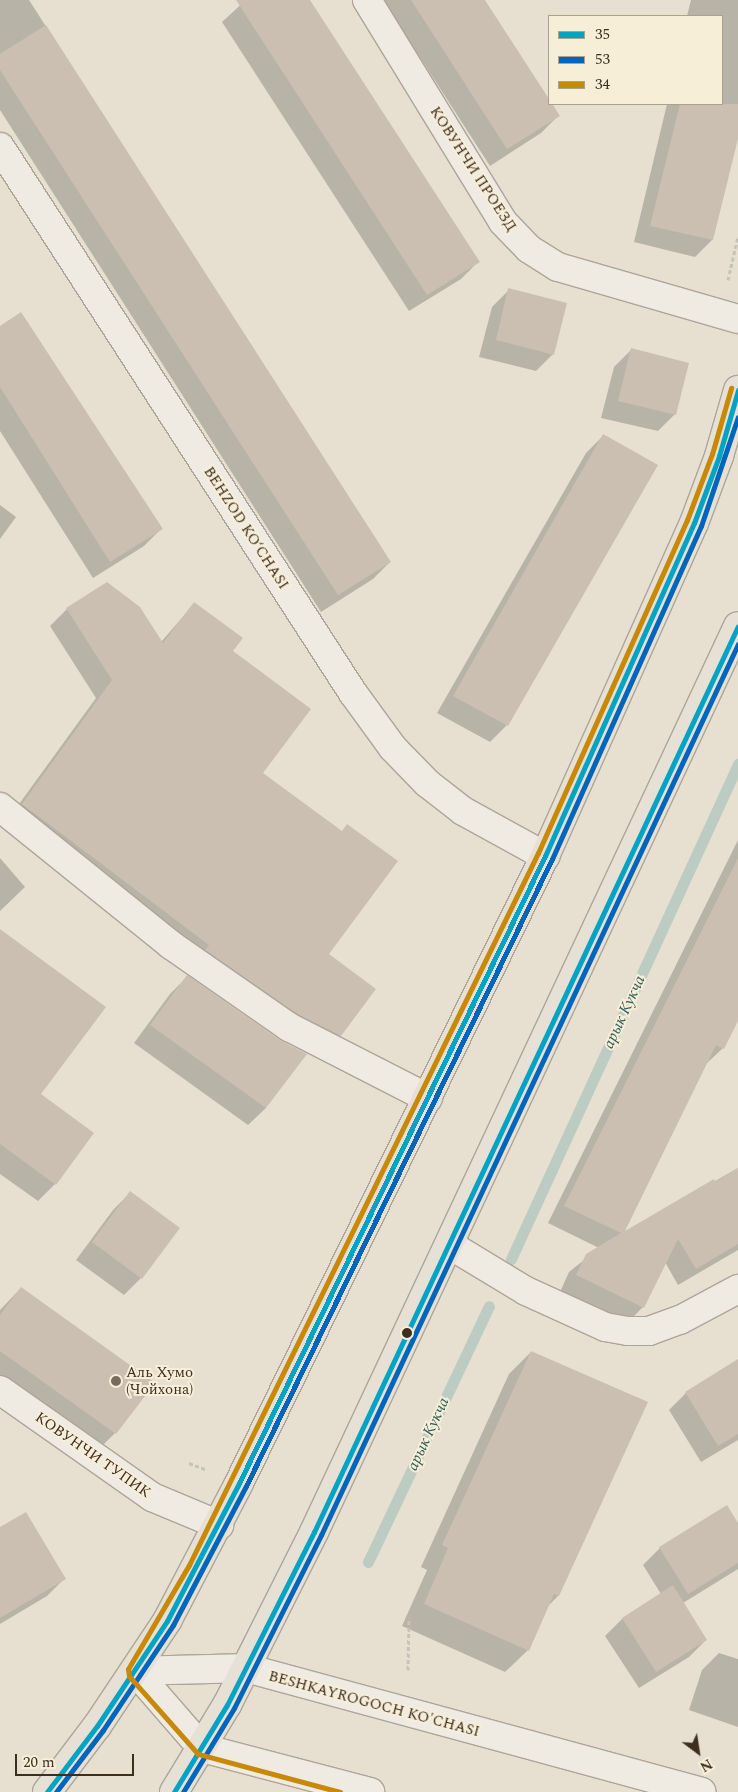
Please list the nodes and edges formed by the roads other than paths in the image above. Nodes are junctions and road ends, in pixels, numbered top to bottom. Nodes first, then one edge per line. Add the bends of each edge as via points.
1 (367, 0) edge
2 (0, 147) edge
3 (729, 317) edge
4 (738, 390) edge
5 (738, 626) edge
6 (0, 807) edge
7 (545, 856) junction
8 (428, 1098) junction
9 (450, 1245) junction
10 (738, 1290) edge
11 (0, 1390) edge
12 (219, 1525) junction
13 (246, 1668) junction
14 (135, 1671) junction
15 (202, 1748) junction
16 (47, 1792) edge
17 (174, 1792) edge
18 (370, 1792) edge
19 (701, 1792) edge

1 - 3 street, КОВУНЧИ ПРОЕЗД via 504,222 529,249 558,267
2 - 7 street, BEHZOD KO‘CHASI via 353,694 393,748 427,783 463,812
4 - 7 main road via 719,456 694,523
5 - 9 main road
6 - 8 street via 171,945 281,1022
7 - 8 main road
8 - 12 main road
9 - 10 street via 526,1291 605,1327 628,1331 649,1331 680,1320
9 - 13 main road
11 - 12 street, КОВУНЧИ ТУПИК via 152,1497
12 - 14 main road via 184,1591
13 - 14 street, BESHKAYROGOCH KO'CHASI
13 - 15 main road
13 - 19 street, BESHKAYROGOCH KO'CHASI
14 - 15 street
14 - 16 main road
15 - 17 main road
15 - 18 street

